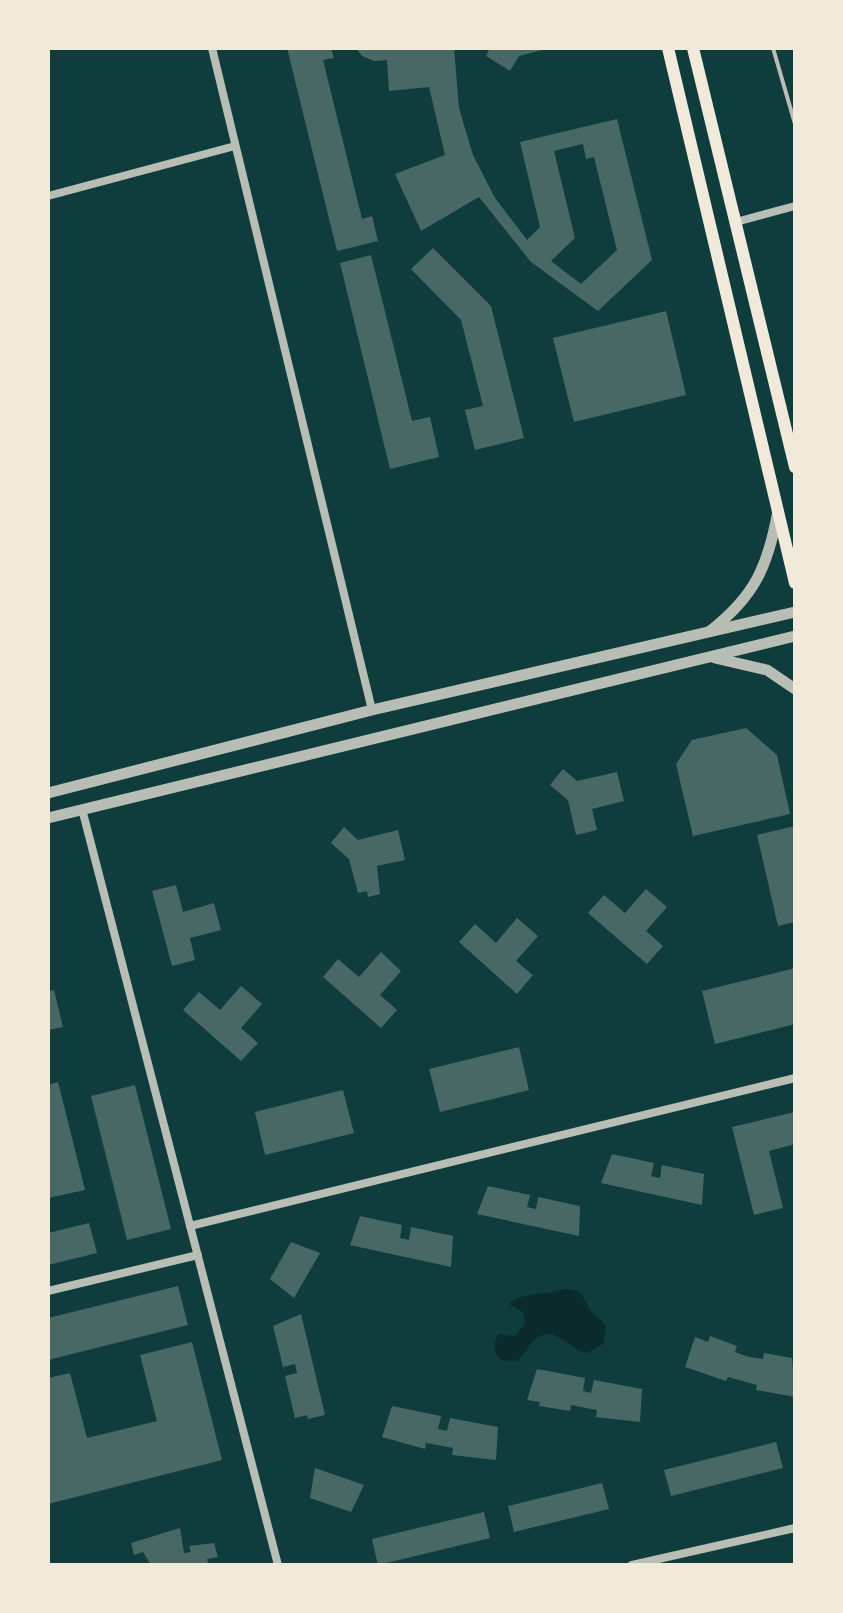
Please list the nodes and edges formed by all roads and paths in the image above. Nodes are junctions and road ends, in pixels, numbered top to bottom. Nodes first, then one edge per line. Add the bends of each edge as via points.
1 (212, 48) edge
2 (668, 48) edge
3 (693, 48) edge
4 (773, 48) edge
5 (795, 124) edge
6 (235, 146) junction
7 (48, 196) edge
8 (795, 206) edge
9 (736, 222) junction
10 (795, 467) edge
11 (778, 511) junction
12 (795, 583) edge
13 (795, 612) edge
14 (707, 634) junction
15 (795, 636) edge
16 (710, 657) junction
17 (795, 689) edge
18 (372, 710) junction
19 (48, 793) edge
20 (82, 809) junction
21 (48, 818) edge
22 (795, 1078) edge
23 (190, 1226) junction
24 (198, 1255) junction
25 (48, 1291) edge
26 (795, 1528) edge
27 (278, 1565) edge
28 (632, 1565) edge

1 - 6 street
2 - 11 main road
3 - 9 main road
4 - 5 lane
6 - 7 street
6 - 18 street
8 - 9 street
9 - 10 main road
11 - 12 main road
11 - 14 street via 771,553 755,586
13 - 14 street
14 - 18 street
15 - 16 street
16 - 17 street via 767,670
16 - 20 street
18 - 19 street
20 - 21 street
20 - 23 street
22 - 23 street
23 - 24 street
24 - 25 street
24 - 27 street
26 - 28 street

